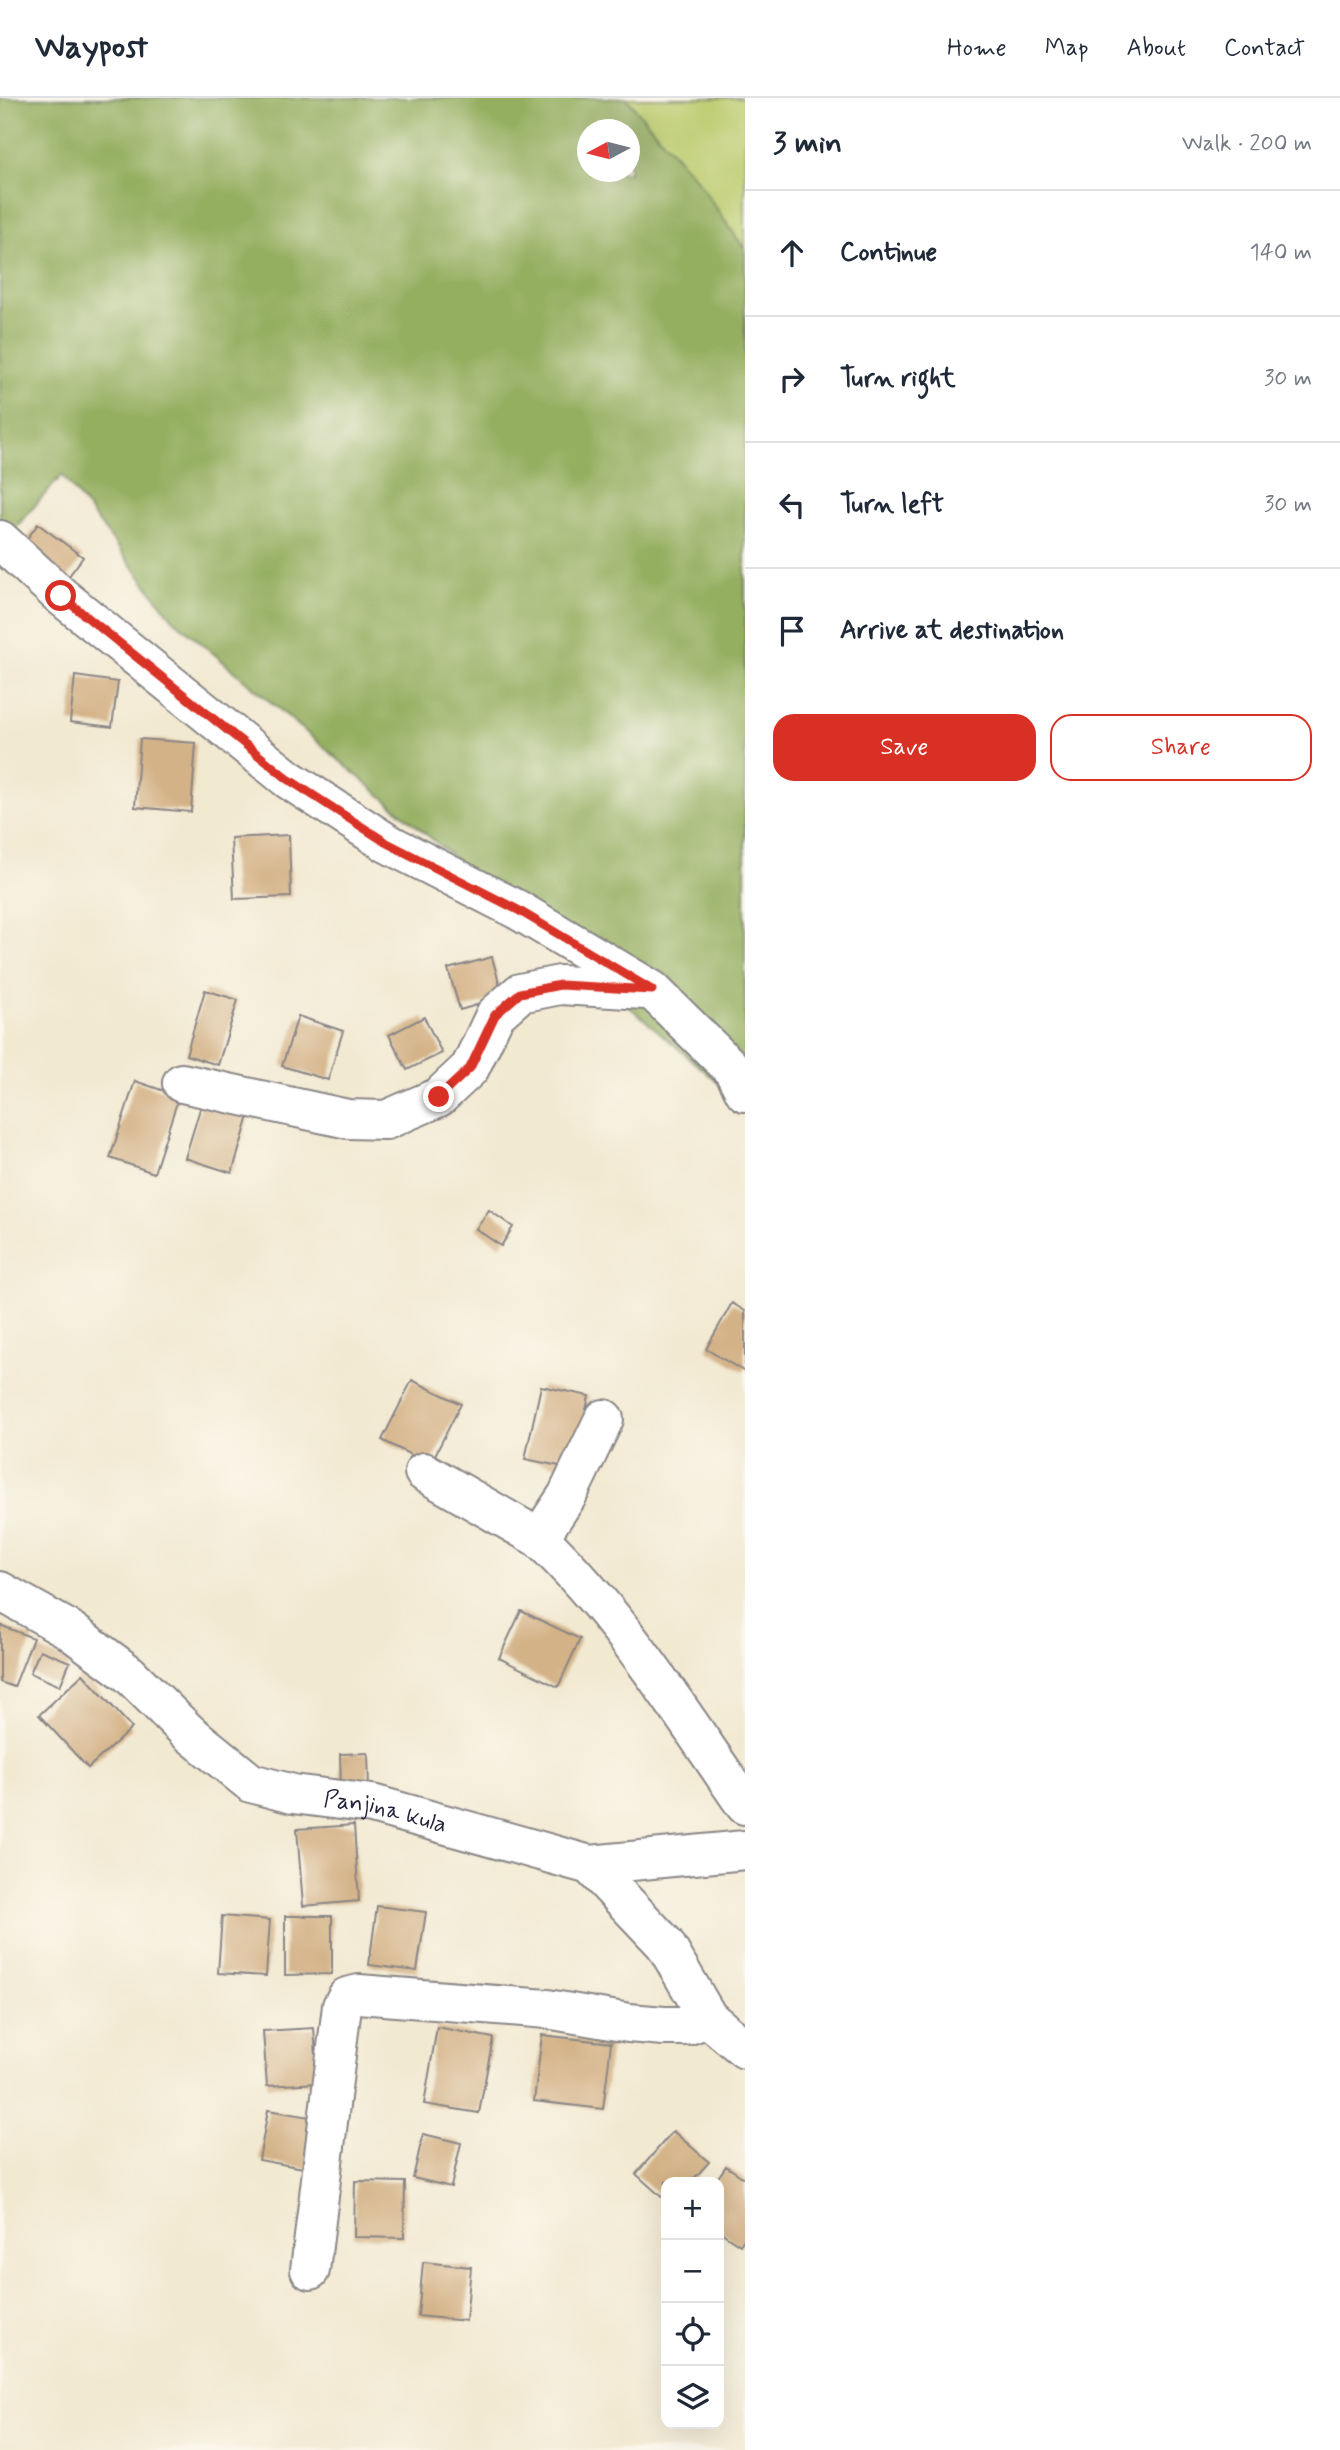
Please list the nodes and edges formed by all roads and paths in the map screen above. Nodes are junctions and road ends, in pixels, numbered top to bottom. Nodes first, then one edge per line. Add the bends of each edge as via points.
1 (0, 540) edge
2 (652, 990) junction
3 (182, 1083) dead end
4 (745, 1092) edge
5 (604, 1419) dead end
6 (424, 1472) dead end
7 (539, 1538) junction
8 (0, 1591) edge
9 (745, 1805) edge
10 (745, 1850) edge
11 (590, 1865) junction
12 (709, 2018) junction
13 (745, 2049) edge
14 (310, 2270) dead end

1 - 2 street via 61,596 288,779 387,843 518,910
2 - 3 street via 560,985 520,993 495,1015 470,1068 460,1078 439,1097 386,1120 348,1119
2 - 4 street via 733,1070
5 - 7 street via 567,1496
6 - 7 street
7 - 9 street via 571,1569 637,1650
8 - 11 street, Panjina kula via 68,1629 129,1674 188,1732 251,1783 293,1794 372,1804
10 - 11 street
11 - 12 street via 665,1944
12 - 13 street
12 - 14 street via 686,2026 664,2026 547,2009 359,1994 347,1997 342,2006

